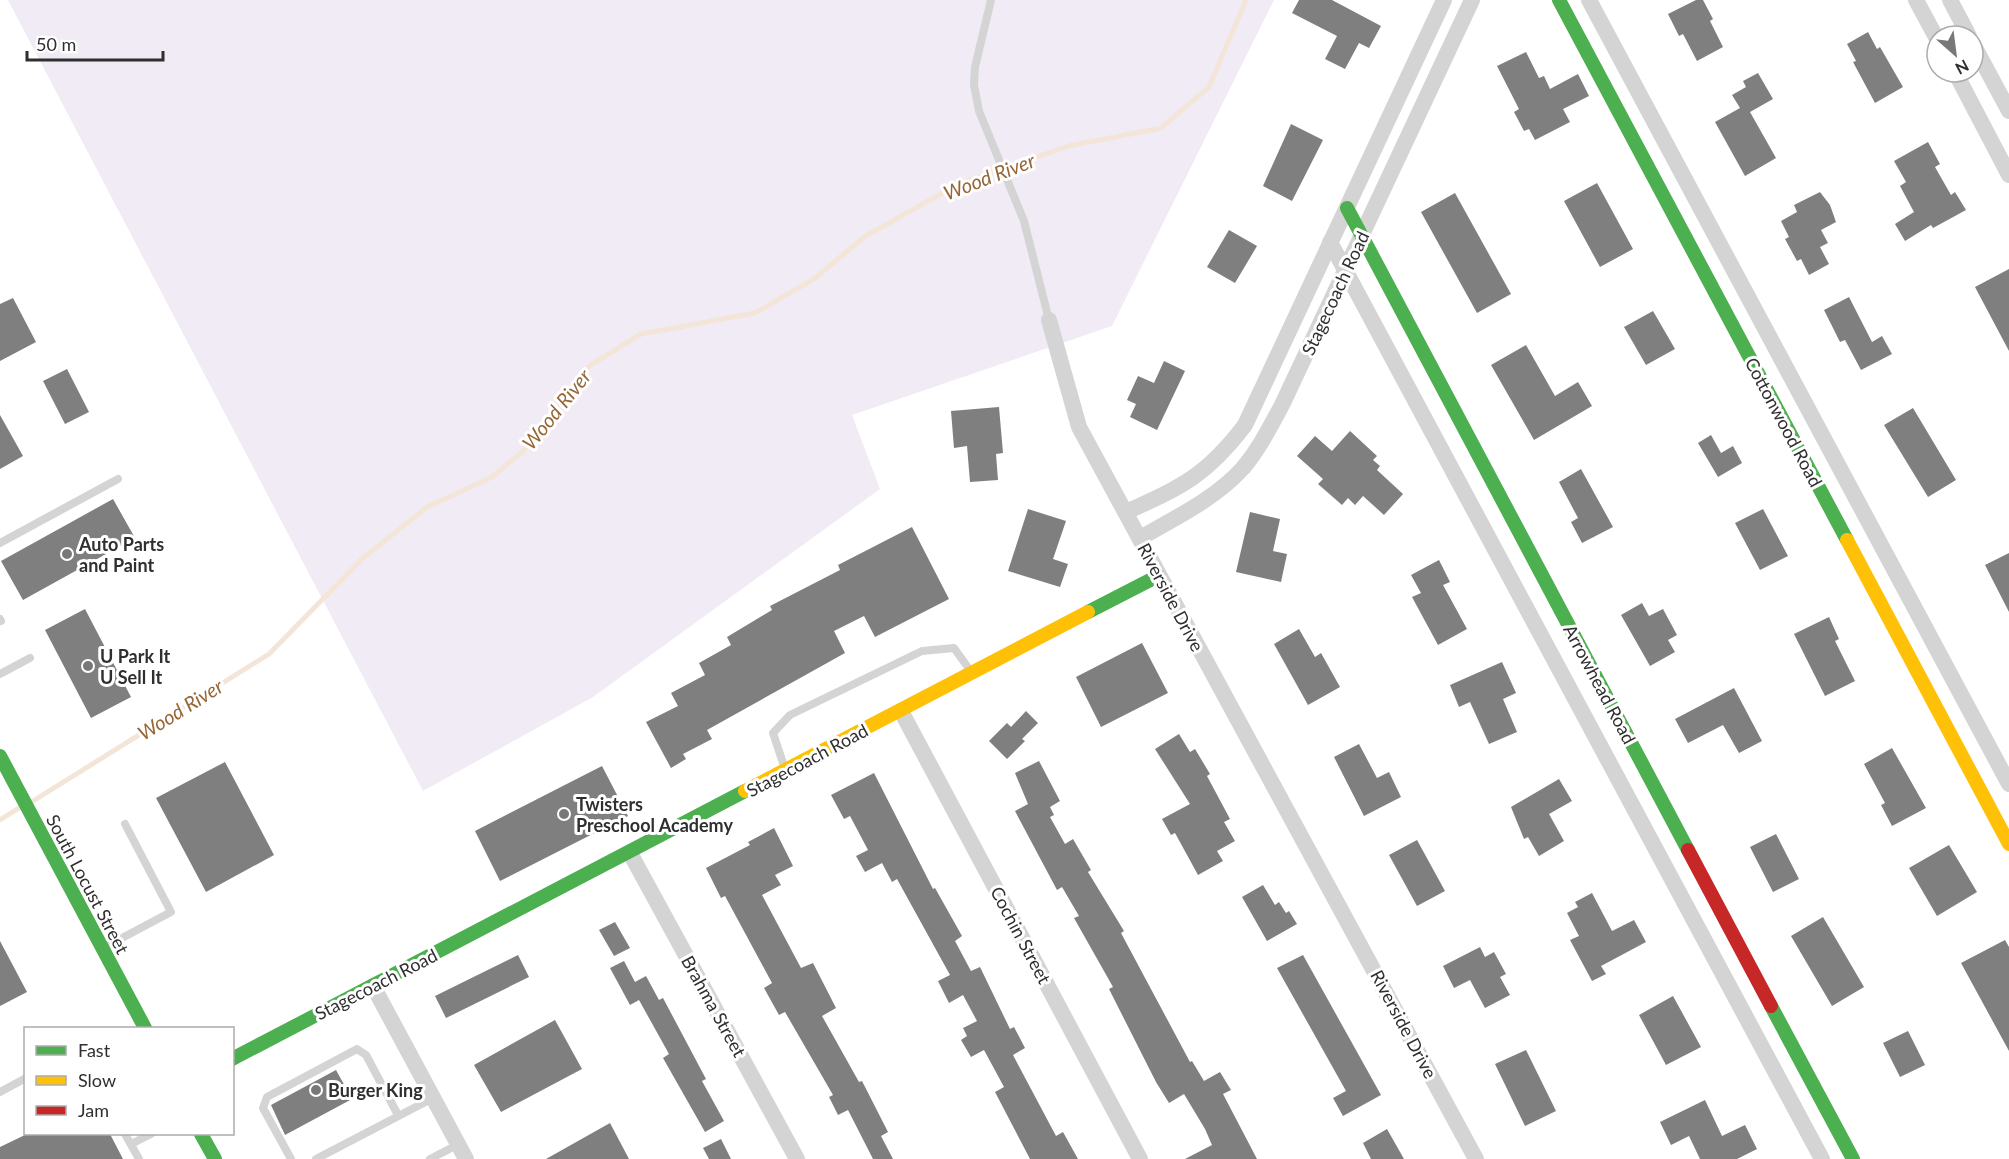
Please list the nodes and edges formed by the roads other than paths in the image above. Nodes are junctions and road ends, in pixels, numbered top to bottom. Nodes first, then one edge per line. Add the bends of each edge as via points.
1 (991, 0) edge
2 (1444, 0) edge
3 (1472, 0) edge
4 (1559, 0) edge
5 (1589, 0) edge
6 (1916, 0) edge
7 (1950, 0) edge
8 (1929, 24) edge
9 (1963, 24) edge
10 (1985, 66) edge
11 (1960, 84) edge
12 (2009, 111) edge
13 (2009, 175) edge
14 (1347, 208) junction
15 (1361, 236) junction
16 (1330, 242) junction
17 (1345, 270) junction
18 (1049, 320) joint
19 (118, 479) dead end
20 (1126, 512) junction
21 (1140, 538) junction
22 (0, 543) edge
23 (1158, 576) junction
24 (30, 658) dead end
25 (0, 674) edge
26 (972, 674) junction
27 (901, 711) junction
28 (0, 756) edge
29 (786, 771) junction
30 (2009, 784) edge
31 (125, 824) dead end
32 (2009, 844) edge
33 (630, 853) junction
34 (102, 948) junction
35 (373, 986) junction
36 (144, 1027) edge
37 (234, 1058) edge
38 (24, 1079) edge
39 (0, 1092) edge
40 (433, 1098) junction
41 (399, 1115) junction
42 (126, 1135) edge
43 (149, 1135) edge
44 (202, 1135) edge
45 (130, 1144) junction
46 (461, 1152) edge
47 (139, 1159) edge
48 (215, 1159) edge
49 (291, 1159) edge
50 (316, 1159) edge
51 (430, 1159) edge
52 (797, 1159) edge
53 (1140, 1159) edge
54 (1476, 1159) edge
55 (1821, 1159) edge
56 (1852, 1159) edge

1 - 18 lane, Riverside Drive via 974,85 989,141 1035,254
2 - 14 street, Stagecoach Road
3 - 15 street, Stagecoach Road
4 - 32 street, Cottonwood Road
5 - 30 street, Cottonwood Road
6 - 8 street
7 - 9 street
10 - 12 street
11 - 13 street
14 - 15 street, Arrowhead Road
14 - 16 street, Stagecoach Road
15 - 17 street, Stagecoach Road
15 - 56 street, Arrowhead Road
16 - 17 street, Arrowhead Road
16 - 20 street, Stagecoach Road via 1245,425 1226,451 1204,472
17 - 21 street, Stagecoach Road via 1282,405 1243,468 1217,492
17 - 55 street, Arrowhead Road
18 - 20 street, Riverside Drive via 1079,427
19 - 22 lane
20 - 21 street, Riverside Drive
21 - 23 street, Riverside Drive
23 - 26 street, Stagecoach Road
23 - 54 street, Riverside Drive
24 - 25 lane
26 - 27 street, Stagecoach Road
26 - 29 lane via 954,648 922,651 790,715 773,733
27 - 29 street, Stagecoach Road
27 - 53 street, Cochin Street
28 - 34 street, South Locust Street
29 - 33 street, Stagecoach Road
31 - 34 lane via 171,912
33 - 35 street, Stagecoach Road
33 - 52 street, Brahma Street
34 - 36 street, South Locust Street
35 - 37 street, Stagecoach Road
35 - 40 street
38 - 39 lane
40 - 41 lane
40 - 46 street
41 - 49 lane via 366,1055 357,1049 267,1097 263,1108
41 - 50 lane
42 - 45 lane
43 - 45 lane
44 - 48 street
45 - 47 lane
46 - 51 lane

